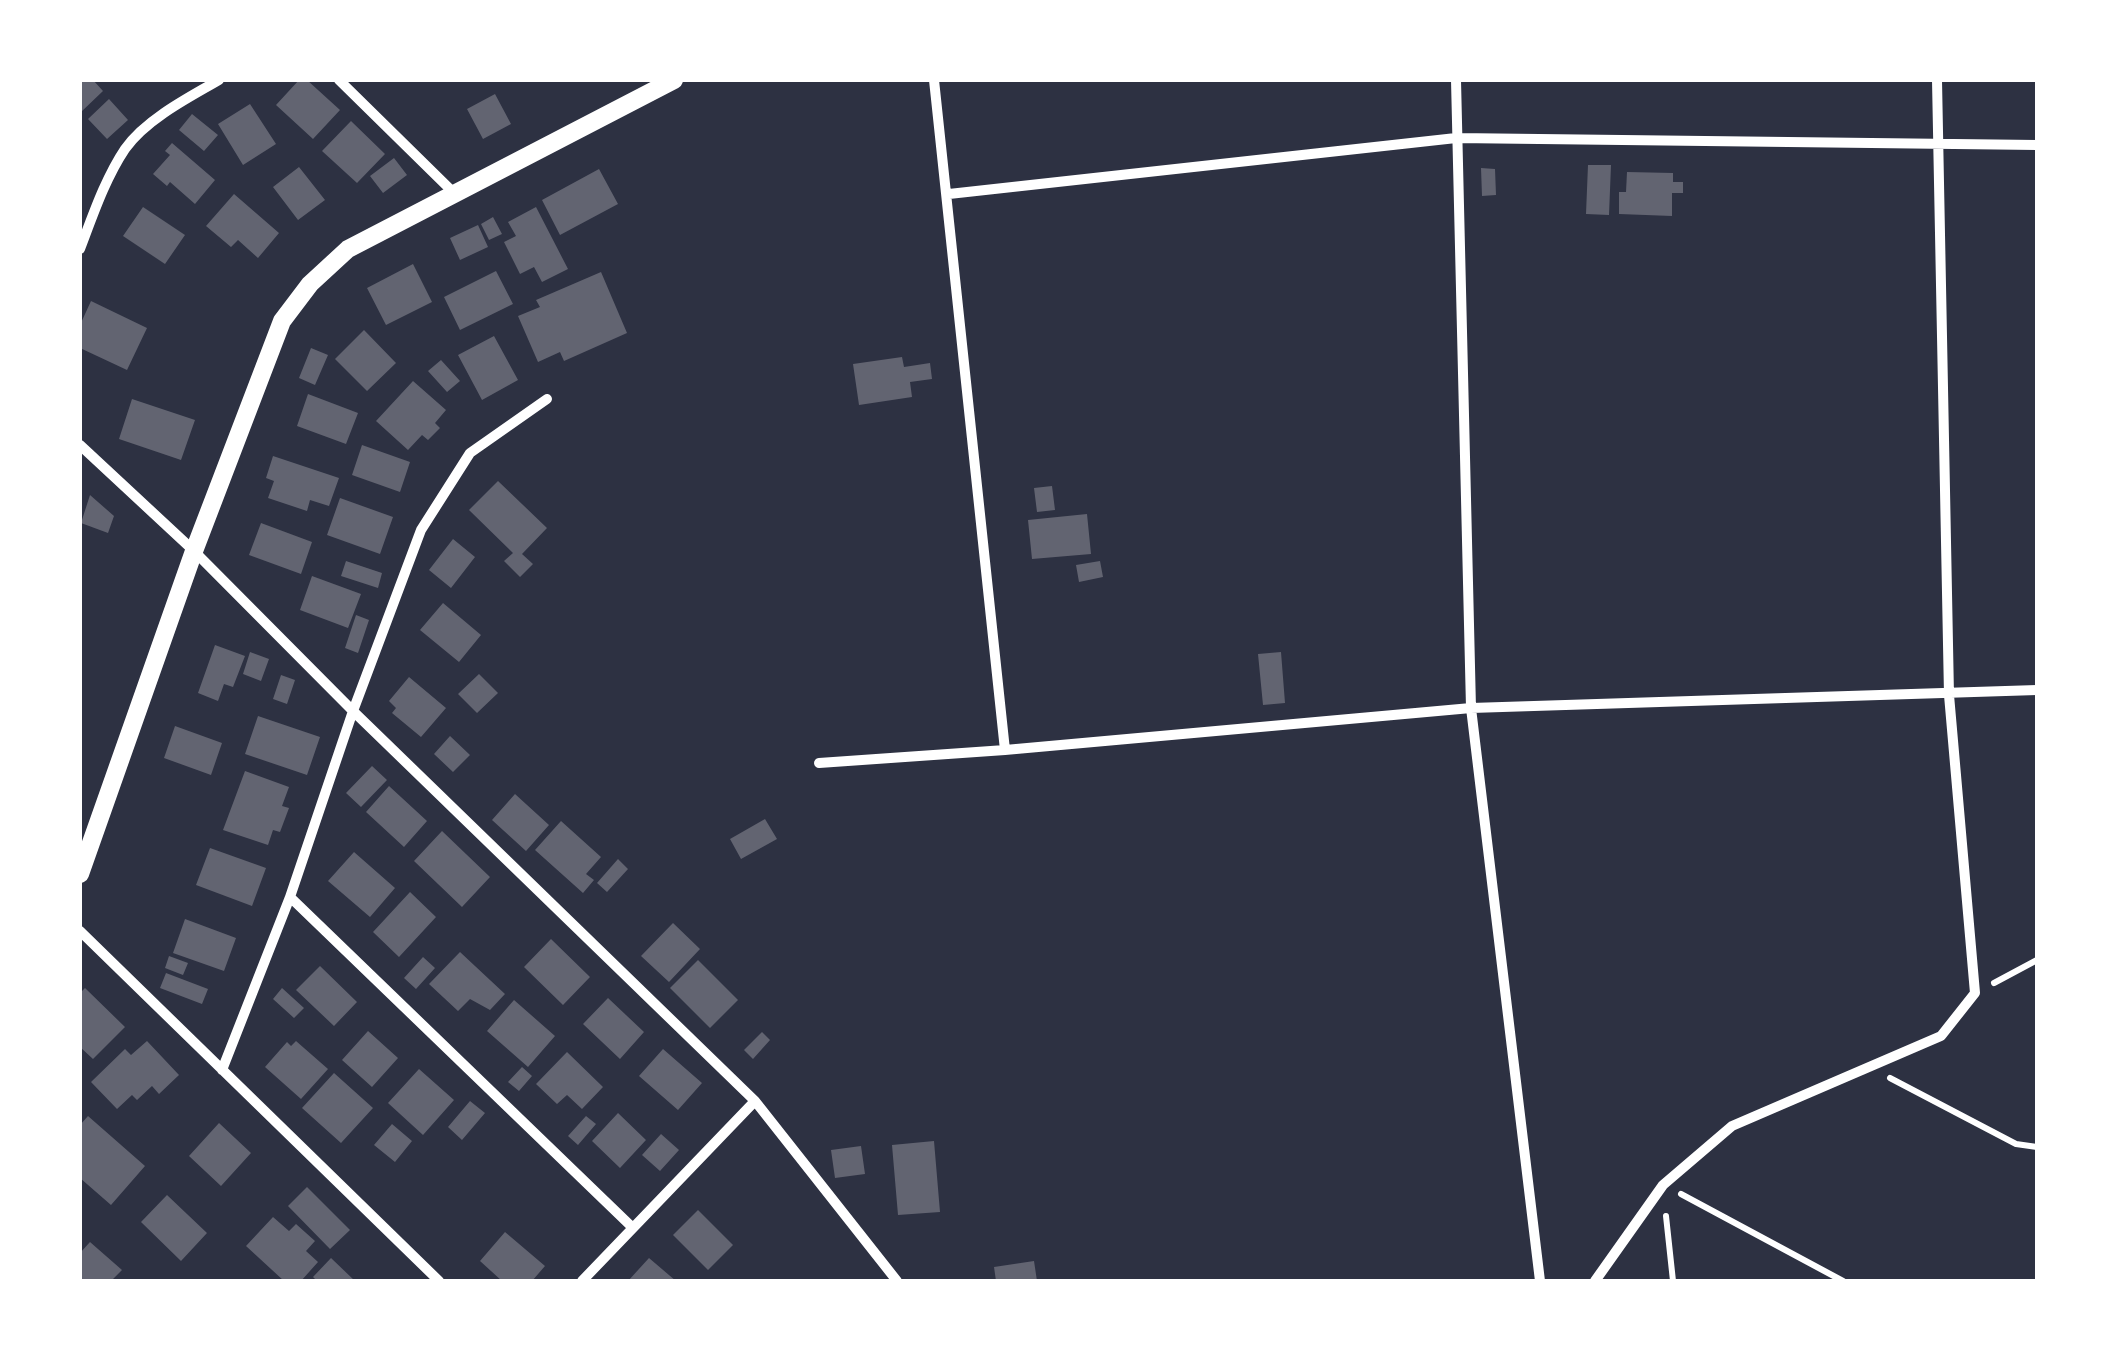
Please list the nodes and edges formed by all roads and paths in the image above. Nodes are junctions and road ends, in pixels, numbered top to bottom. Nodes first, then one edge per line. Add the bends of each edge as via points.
1 (220, 80) edge
2 (338, 80) edge
3 (674, 80) edge
4 (934, 80) edge
5 (1456, 80) edge
6 (1937, 80) edge
7 (1456, 138) junction
8 (1936, 145) junction
9 (2037, 145) edge
10 (454, 193) junction
11 (949, 194) junction
12 (80, 248) edge
13 (548, 399) dead end
14 (80, 445) edge
15 (194, 551) junction
16 (2037, 690) edge
17 (1948, 694) junction
18 (1471, 708) junction
19 (353, 711) junction
20 (1005, 750) junction
21 (820, 763) dead end
22 (80, 874) edge
23 (290, 897) junction
24 (80, 931) edge
25 (2037, 960) edge
26 (1976, 992) junction
27 (1869, 1067) junction
28 (222, 1070) junction
29 (755, 1101) junction
30 (2037, 1147) edge
31 (1663, 1185) junction
32 (633, 1228) junction
33 (440, 1281) edge
34 (582, 1281) edge
35 (897, 1281) edge
36 (1540, 1281) edge
37 (1595, 1281) edge
38 (1673, 1281) edge
39 (1843, 1281) edge

1 - 12 street via 171,107 127,146
2 - 10 street
3 - 10 street
4 - 11 street
5 - 7 street
6 - 8 street
7 - 8 street
7 - 11 street
7 - 18 street
8 - 9 street
8 - 17 street
10 - 15 street via 348,249 282,321
11 - 20 street
13 - 19 street via 470,453 421,530
14 - 15 street
15 - 19 street
15 - 22 street
16 - 17 street
17 - 18 street
17 - 26 street
18 - 20 street
18 - 36 street
19 - 23 street
19 - 29 street
20 - 21 street
23 - 28 street
23 - 32 street
24 - 28 street
25 - 26 path
26 - 27 street via 1940,1036
27 - 30 path via 2016,1144
27 - 31 street via 1732,1126
28 - 33 street
29 - 32 street
29 - 35 street
31 - 37 street
31 - 38 path
31 - 39 path
32 - 34 street

